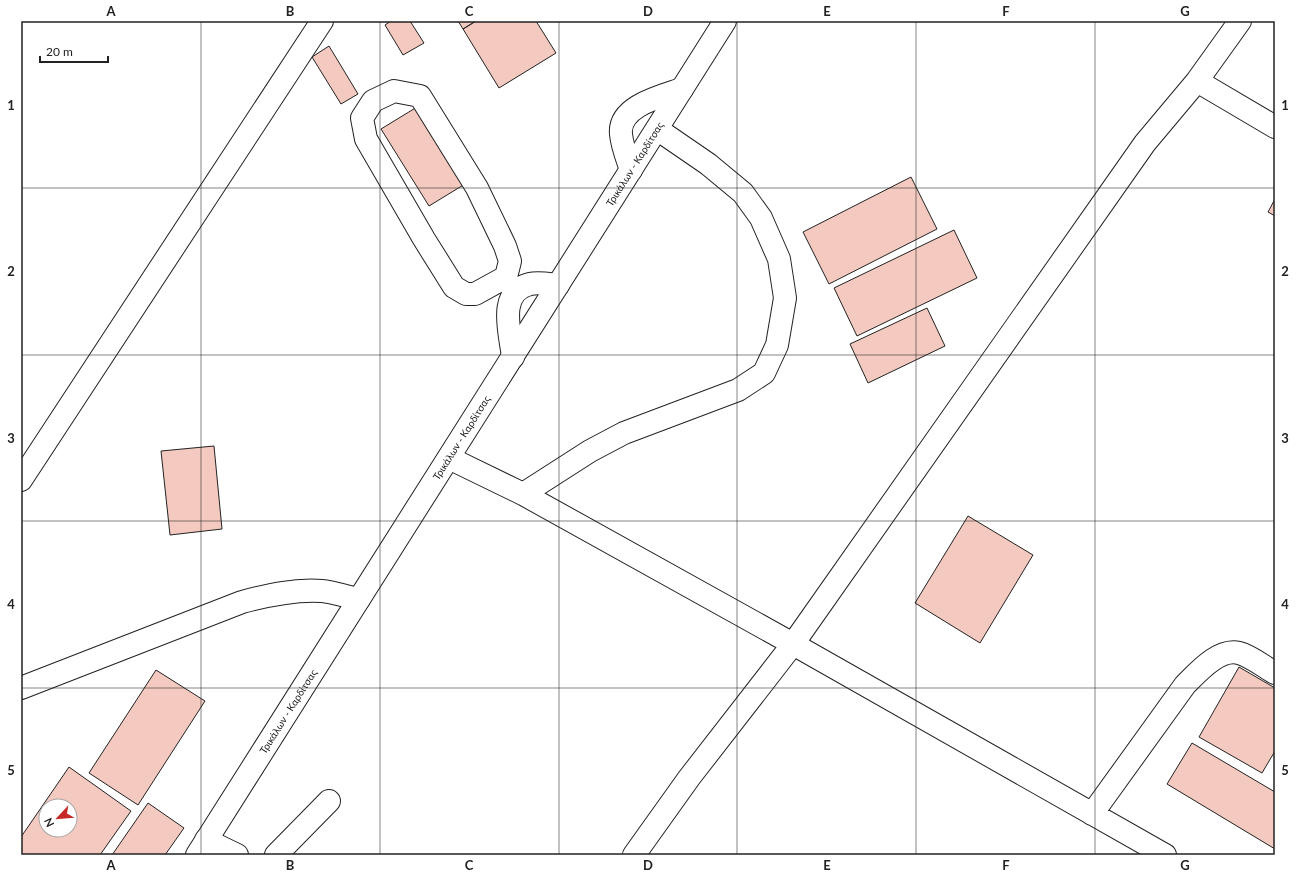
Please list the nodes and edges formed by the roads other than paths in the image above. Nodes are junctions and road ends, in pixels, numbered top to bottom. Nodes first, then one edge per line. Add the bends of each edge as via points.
1 (322, 21) edge
2 (725, 21) edge
3 (1240, 21) edge
4 (1197, 81) junction
5 (682, 89) junction
6 (1275, 127) edge
7 (657, 129) junction
8 (631, 170) junction
9 (513, 282) junction
10 (558, 285) junction
11 (513, 356) junction
12 (449, 458) junction
13 (21, 480) edge
14 (523, 494) junction
15 (359, 599) junction
16 (793, 644) junction
17 (1275, 673) edge
18 (21, 688) edge
19 (329, 801) dead end
20 (1092, 814) junction
21 (202, 847) edge
22 (237, 855) edge
23 (276, 855) edge
24 (634, 855) edge
25 (1165, 855) edge

1 - 13 street
2 - 5 street, Τρικάλων - Καρδίτσας
3 - 4 street
4 - 6 street
4 - 16 street via 1145,143
5 - 7 street, Τρικάλων - Καρδίτσας
5 - 8 street via 636,107 623,121 620,132
7 - 8 street, Τρικάλων - Καρδίτσας
7 - 14 street via 708,164 743,194 761,218 779,259 785,298 777,345 764,373 738,390 624,433 590,451
8 - 10 street, Τρικάλων - Καρδίτσας
9 - 9 street via 475,294 466,294 454,287 366,139 362,118 373,101 394,91 420,96 477,188 502,240 510,261
9 - 10 street
9 - 11 street via 508,307
10 - 11 street, Τρικάλων - Καρδίτσας
11 - 12 street, Τρικάλων - Καρδίτσας
12 - 14 street
12 - 15 street, Τρικάλων - Καρδίτσας
14 - 16 street
15 - 18 street via 323,591 295,592 254,599
15 - 21 street, Τρικάλων - Καρδίτσας
16 - 20 street
16 - 24 street via 689,778
17 - 20 street via 1239,653 1220,655 1203,666 1185,685
19 - 23 street
20 - 25 street
21 - 22 street

